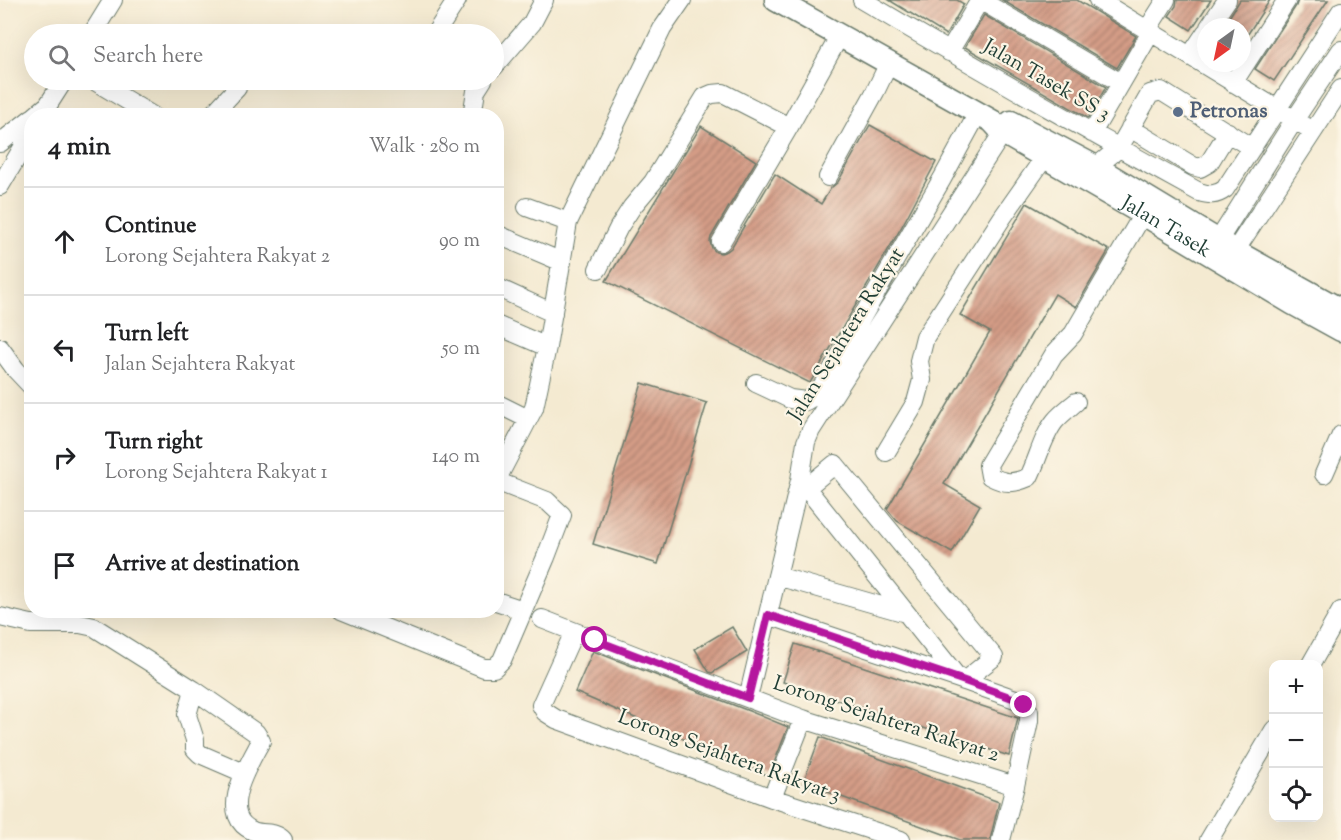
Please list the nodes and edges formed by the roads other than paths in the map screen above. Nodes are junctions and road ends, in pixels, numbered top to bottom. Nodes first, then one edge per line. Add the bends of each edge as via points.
1 (113, 0) edge
2 (457, 0) edge
3 (544, 0) edge
4 (682, 0) edge
5 (776, 0) edge
6 (862, 0) edge
7 (980, 0) edge
8 (1166, 0) edge
9 (1227, 0) edge
10 (1287, 0) edge
11 (1102, 1) edge
12 (1341, 11) edge
13 (1215, 18) edge
14 (98, 24) edge
15 (441, 24) edge
16 (1149, 31) junction
17 (840, 35) junction
18 (1197, 46) edge
19 (1341, 50) edge
20 (949, 52) junction
21 (504, 55) edge
22 (1190, 56) junction
23 (889, 63) junction
24 (1122, 83) junction
25 (1233, 83) junction
26 (1341, 89) edge
27 (57, 90) edge
28 (110, 90) edge
29 (235, 90) edge
30 (477, 90) edge
31 (43, 108) edge
32 (140, 108) edge
33 (219, 108) edge
34 (473, 108) edge
35 (1278, 109) junction
36 (1295, 119) junction
37 (996, 122) junction
38 (24, 125) edge
39 (789, 127) junction
40 (1130, 128) junction
41 (1313, 131) junction
42 (1228, 132) junction
43 (1092, 133) junction
44 (0, 142) edge
45 (24, 146) edge
46 (1119, 148) junction
47 (1252, 148) junction
48 (1044, 158) junction
49 (1096, 167) junction
50 (828, 177) dead end
51 (0, 186) edge
52 (527, 207) dead end
53 (1143, 214) junction
54 (568, 222) junction
55 (504, 237) edge
56 (721, 242) dead end
57 (1221, 249) junction
58 (562, 262) junction
59 (598, 269) dead end
60 (504, 291) edge
61 (1341, 310) edge
62 (553, 313) junction
63 (504, 328) edge
64 (1341, 330) edge
65 (547, 347) junction
66 (2, 353) edge
67 (24, 378) edge
68 (756, 383) dead end
69 (1076, 402) dead end
70 (504, 407) edge
71 (528, 419) junction
72 (1341, 435) edge
73 (886, 452) dead end
74 (504, 466) edge
75 (1324, 474) dead end
76 (504, 484) edge
77 (803, 484) junction
78 (777, 576) junction
79 (504, 603) edge
80 (523, 610) junction
81 (1341, 611) edge
82 (906, 613) junction
83 (768, 615) junction
84 (0, 617) edge
85 (361, 618) edge
86 (542, 619) dead end
87 (574, 632) junction
88 (1313, 660) edge
89 (962, 680) junction
90 (194, 690) junction
91 (748, 698) junction
92 (803, 719) junction
93 (1269, 738) edge
94 (244, 773) junction
95 (1015, 786) junction
96 (772, 798) junction
97 (283, 840) edge
98 (901, 840) edge
99 (1001, 840) edge
100 (1209, 840) edge

1 - 14 street
2 - 15 street
3 - 21 street via 532,23
4 - 54 street via 662,28
5 - 17 main road, Jalan Tasek
6 - 20 street, Jalan Tasek SS 3
7 - 20 street
7 - 24 street
8 - 16 street
9 - 13 street
10 - 25 street
11 - 16 street
12 - 35 street
16 - 22 street
16 - 24 street
17 - 23 main road, Jalan Tasek
17 - 39 street
18 - 22 street
19 - 36 street
20 - 43 street, Jalan Tasek SS 3
22 - 25 street
23 - 37 main road, Jalan Tasek
23 - 50 street
24 - 43 street
25 - 35 street
26 - 41 street
27 - 31 street
28 - 32 street
29 - 33 street
30 - 34 street
35 - 36 street
35 - 47 street
36 - 41 street
36 - 57 street
37 - 48 main road, Jalan Tasek
37 - 49 main road, Jalan Tasek
37 - 68 street via 946,171 816,395 806,401 790,399
37 - 77 street, Jalan Sejahtera Rakyat via 811,430 806,442
38 - 44 street
39 - 56 street
39 - 59 street via 723,93 705,97 653,182 619,227
40 - 42 street via 1200,168 1209,163
40 - 42 street via 1150,94 1161,91
40 - 46 street
41 - 57 street
42 - 47 street
43 - 46 street, Jalan Tasek SS 3
45 - 51 street
46 - 47 street, Jalan Tasek SS 3 via 1199,192 1216,195
46 - 49 street
48 - 53 main road, Jalan Tasek
48 - 73 street via 926,337 919,361 922,380 916,402
49 - 57 main road, Jalan Tasek
52 - 54 street
53 - 57 main road, Jalan Tasek
53 - 69 street via 1073,334 1054,354 988,465 990,476 1001,482 1029,477 1047,432
54 - 58 street
55 - 58 street
57 - 61 main road, Jalan Tasek
57 - 64 main road via 1250,278
58 - 62 street
60 - 62 street
62 - 65 street
63 - 65 street
65 - 71 street
66 - 67 street
70 - 71 street
71 - 74 street
72 - 75 street
76 - 80 street via 547,501 562,515
77 - 78 street, Jalan Sejahtera Rakyat
77 - 82 street
77 - 89 street via 835,464 994,657
78 - 82 street
78 - 83 street, Jalan Sejahtera Rakyat
79 - 80 street
80 - 85 street via 502,660 494,668 484,668
81 - 88 street
82 - 89 street
83 - 89 street
83 - 91 street, Jalan Sejahtera Rakyat
84 - 90 street via 31,624 94,627
86 - 87 street, Lorong Sejahtera Rakyat 2
87 - 91 street, Lorong Sejahtera Rakyat 2
87 - 96 street, Lorong Sejahtera Rakyat 3 via 541,705 545,712
89 - 95 street via 1018,700 1029,711
90 - 94 street via 187,715 195,749
90 - 94 street via 260,738
91 - 92 street, Lorong Sejahtera Rakyat 2
92 - 95 street, Lorong Sejahtera Rakyat 2
92 - 96 street
93 - 100 street
94 - 97 street via 235,802 238,816 254,831 278,835
95 - 99 street
96 - 98 street, Lorong Sejahtera Rakyat 3

